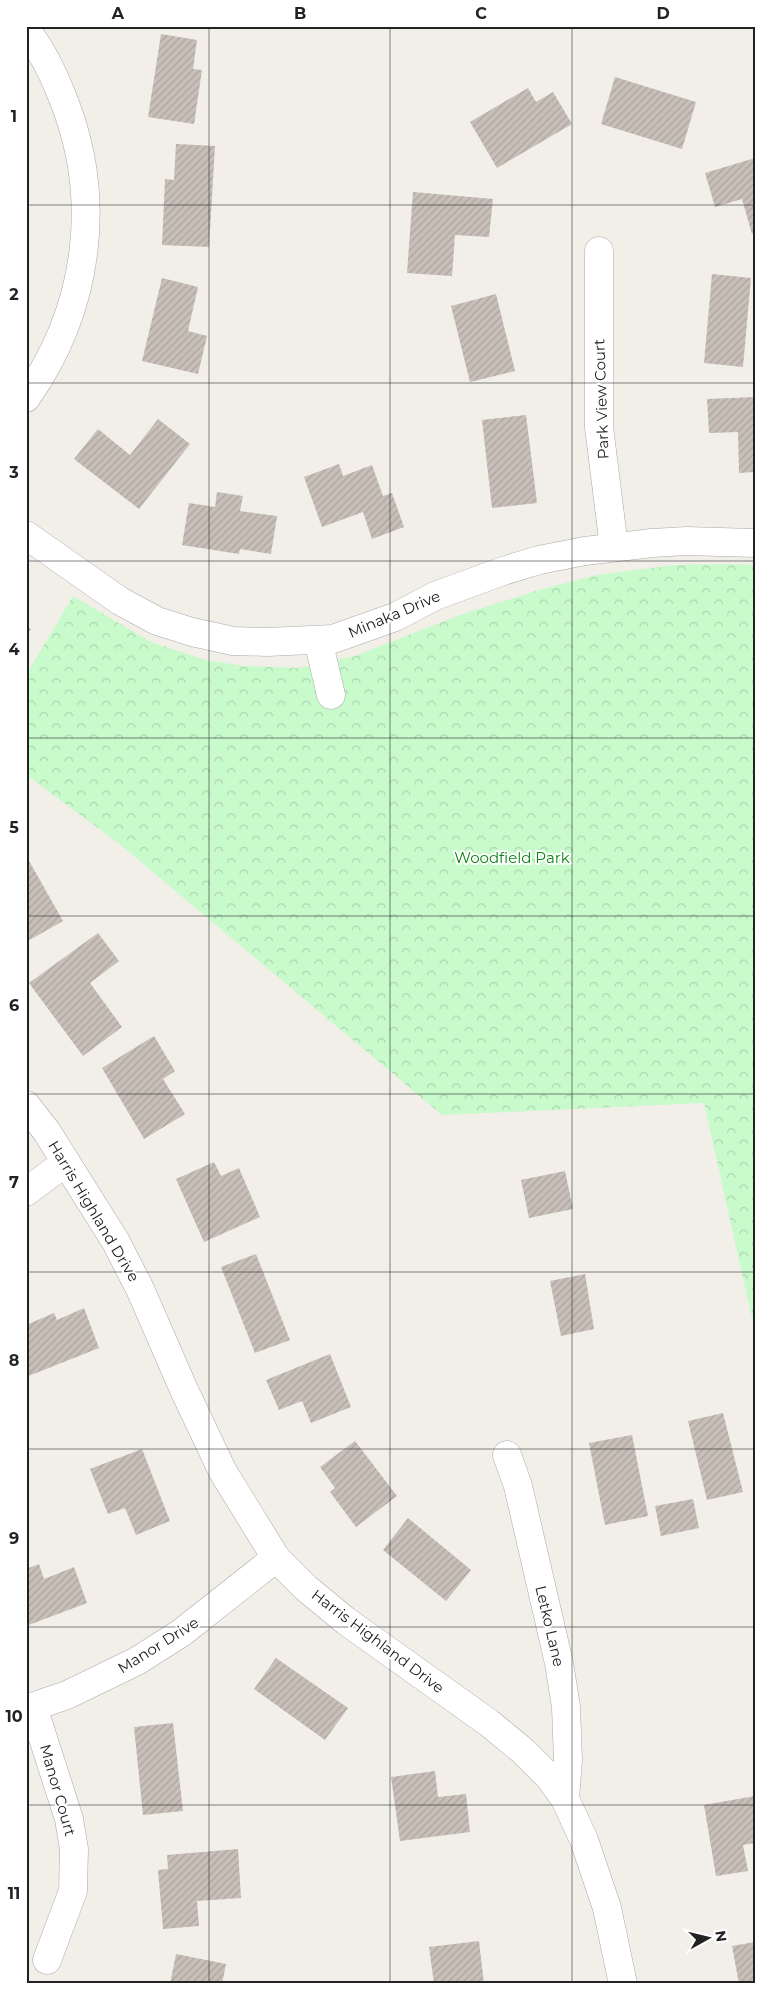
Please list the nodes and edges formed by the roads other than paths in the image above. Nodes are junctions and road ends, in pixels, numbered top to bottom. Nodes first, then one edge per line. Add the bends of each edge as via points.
1 (26, 30) edge
2 (599, 251) dead end
3 (26, 398) edge
4 (26, 536) edge
5 (755, 543) edge
6 (614, 547) junction
7 (318, 640) junction
8 (331, 695) dead end
9 (26, 1105) edge
10 (66, 1162) junction
11 (26, 1192) edge
12 (507, 1456) dead end
13 (276, 1558) junction
14 (30, 1708) edge
15 (565, 1799) junction
16 (47, 1960) dead end
17 (623, 1984) edge

1 - 3 street via 51,69 77,138 84,175 86,228 82,266 71,311 60,341
2 - 6 street, Park View Court via 599,427
4 - 7 street, Minaka Drive via 112,596 157,621 233,641
5 - 6 street, Minaka Drive via 686,541
6 - 7 street, Minaka Drive via 548,558 503,571 435,596 395,617 332,639
7 - 8 street
9 - 10 street, Harris Highland Drive
10 - 11 street
10 - 13 street, Harris Highland Drive via 116,1242 223,1472
12 - 15 street, Letko Lane via 518,1486 559,1663 566,1707 568,1760
13 - 14 street, Manor Drive via 181,1633 137,1661 67,1695
13 - 15 street, Harris Highland Drive via 346,1621 523,1751 550,1778
14 - 16 street, Manor Court via 69,1819 74,1849 73,1892
15 - 17 street, Harris Highland Drive via 584,1840 605,1902

